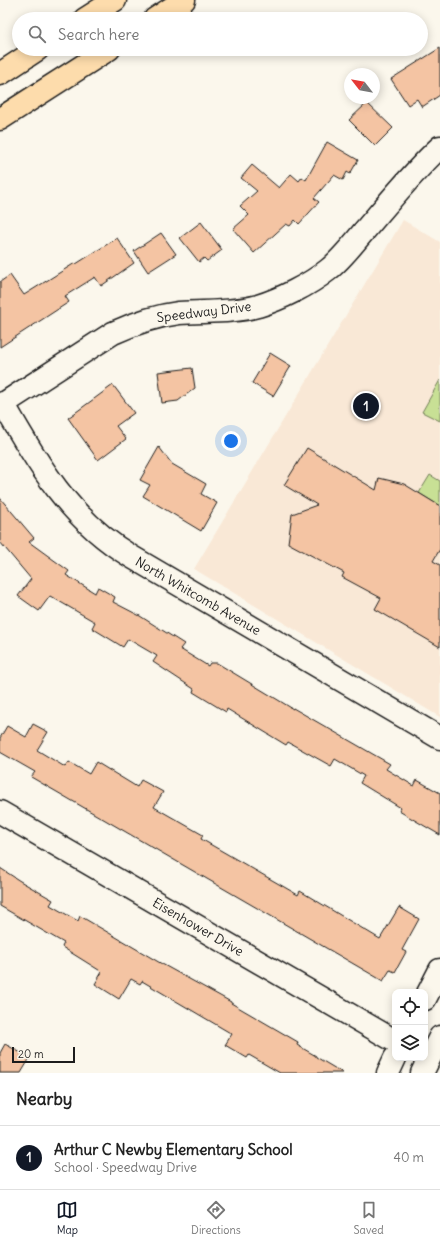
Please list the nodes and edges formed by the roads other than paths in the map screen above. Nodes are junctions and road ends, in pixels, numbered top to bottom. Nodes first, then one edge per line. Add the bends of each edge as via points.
1 (115, 0) edge
2 (184, 0) edge
3 (96, 12) edge
4 (166, 12) edge
5 (27, 56) edge
6 (98, 56) edge
7 (0, 74) edge
8 (0, 119) edge
9 (440, 146) edge
10 (2, 404) edge
11 (440, 738) edge
12 (0, 812) edge
13 (440, 970) edge
14 (428, 993) edge
15 (440, 1037) edge
16 (392, 1039) edge
17 (394, 1061) edge
18 (424, 1064) edge
19 (388, 1073) edge

1 - 3 main road
2 - 4 main road
5 - 7 main road
6 - 8 main road
9 - 10 street, Speedway Drive via 347,251 328,270 306,284 277,299 250,308 158,316 133,324 113,333
10 - 11 street, North Whitcomb Avenue via 60,494 107,540
12 - 16 street, Eisenhower Drive
13 - 14 street
15 - 18 street
17 - 19 street

